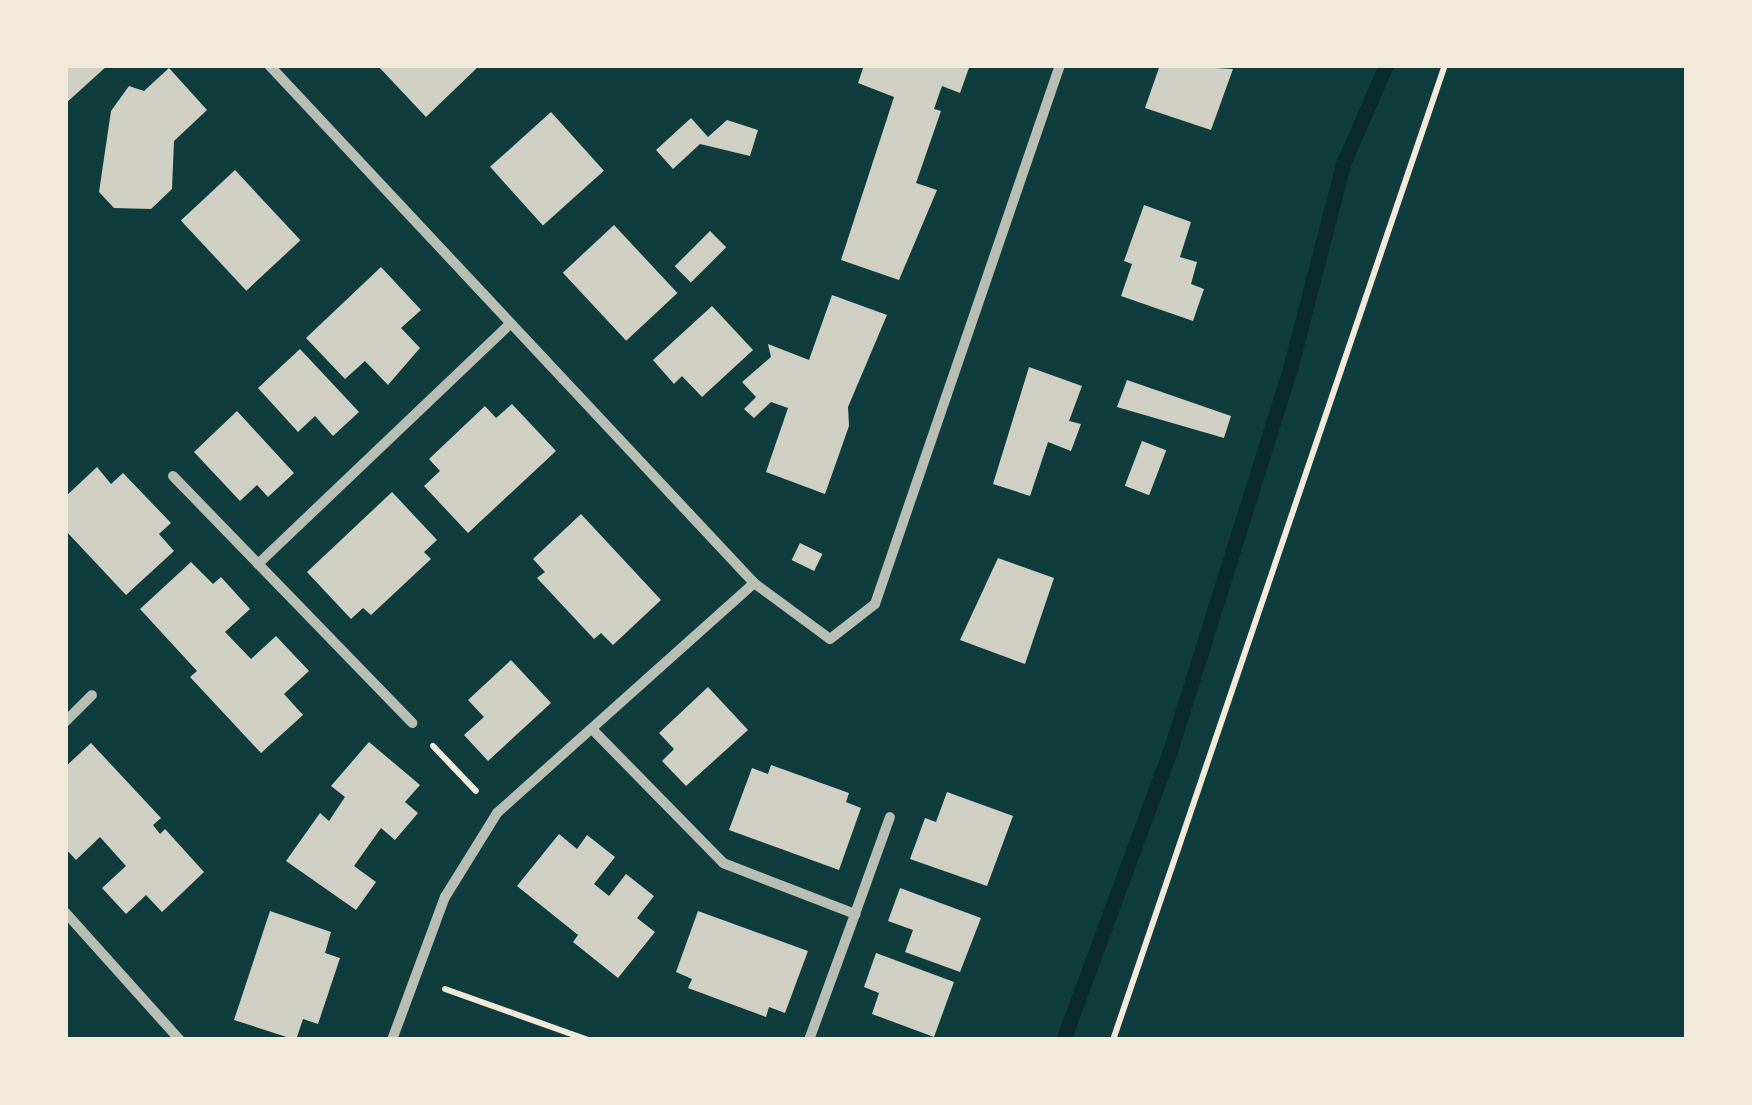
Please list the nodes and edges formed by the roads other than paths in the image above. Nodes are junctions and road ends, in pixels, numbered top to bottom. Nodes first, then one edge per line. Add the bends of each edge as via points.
1 (269, 65) edge
2 (1060, 65) edge
3 (509, 325) junction
4 (173, 476) dead end
5 (258, 564) junction
6 (754, 583) junction
7 (92, 696) dead end
8 (65, 722) edge
9 (412, 723) road end
10 (592, 729) junction
11 (890, 817) dead end
12 (65, 912) edge
13 (855, 914) junction
14 (180, 1040) edge
15 (392, 1040) edge
16 (809, 1040) edge

1 - 3 street
2 - 6 street via 876,604 830,639
3 - 5 street
3 - 6 street
4 - 5 street
5 - 9 street
6 - 10 street
7 - 8 street
10 - 13 street via 722,864
10 - 15 street via 497,813 445,898 410,977
11 - 13 street
12 - 14 street
13 - 16 street

